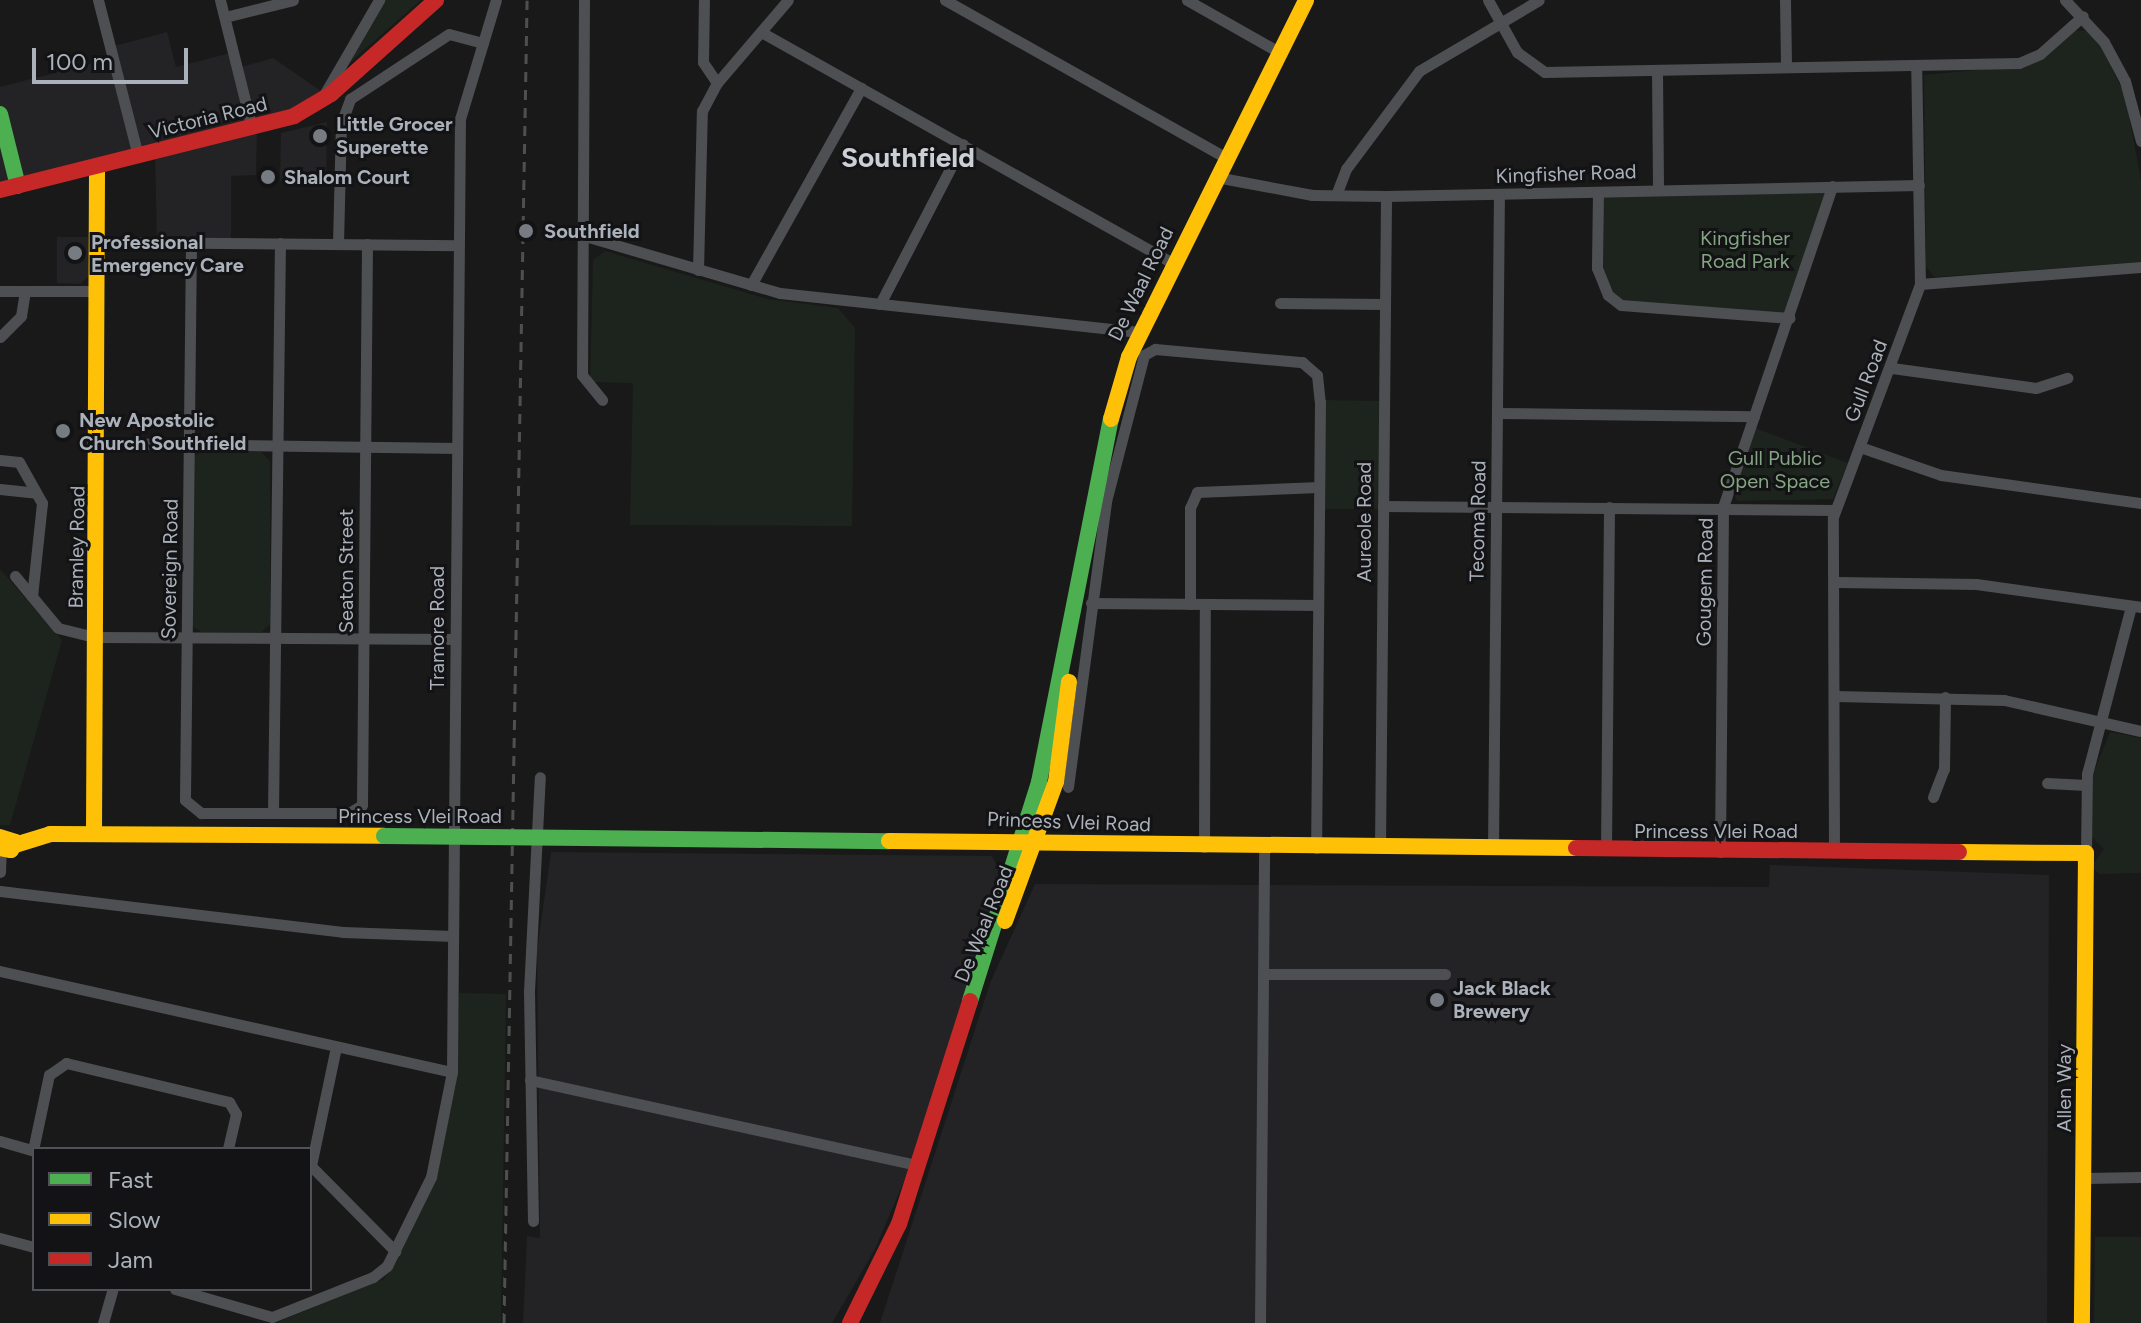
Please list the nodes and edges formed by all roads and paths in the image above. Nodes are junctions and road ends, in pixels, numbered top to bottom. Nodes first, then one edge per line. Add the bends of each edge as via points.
1 (98, 0) edge
2 (220, 0) edge
3 (293, 0) edge
4 (379, 0) edge
5 (436, 0) edge
6 (496, 0) edge
7 (584, 0) edge
8 (704, 0) edge
9 (788, 0) edge
10 (945, 0) edge
11 (1187, 0) edge
12 (1306, 0) edge
13 (1488, 0) edge
14 (1539, 0) edge
15 (1785, 0) edge
16 (2065, 0) edge
17 (2083, 16) junction
18 (225, 17) junction
19 (1501, 21) junction
20 (761, 32) junction
21 (483, 43) junction
22 (1279, 52) junction
23 (1916, 65) junction
24 (1786, 67) junction
25 (1657, 71) junction
26 (717, 83) junction
27 (861, 88) junction
28 (321, 101) junction
29 (0, 114) edge
30 (252, 128) junction
31 (2141, 141) edge
32 (963, 144) junction
33 (138, 156) junction
34 (1226, 158) junction
35 (97, 166) junction
36 (1216, 177) junction
37 (1919, 185) junction
38 (18, 186) junction
39 (1832, 186) junction
40 (1658, 189) junction
41 (0, 190) edge
42 (1598, 192) junction
43 (1499, 194) junction
44 (1336, 195) junction
45 (1386, 196) junction
46 (585, 236) junction
47 (98, 242) junction
48 (191, 243) junction
49 (280, 243) junction
50 (338, 244) junction
51 (367, 244) junction
52 (458, 245) junction
53 (1172, 263) junction
54 (2141, 267) edge
55 (698, 270) junction
56 (1920, 284) junction
57 (751, 285) junction
58 (0, 291) edge
59 (25, 291) junction
60 (98, 291) junction
61 (1280, 303) dead end
62 (880, 304) junction
63 (1384, 304) junction
64 (1790, 318) junction
65 (1139, 332) junction
66 (0, 337) edge
67 (1892, 368) junction
68 (2067, 378) dead end
69 (602, 400) dead end
70 (1497, 413) junction
71 (1754, 416) junction
72 (98, 443) junction
73 (189, 445) junction
74 (277, 446) junction
75 (365, 446) junction
76 (1860, 447) junction
77 (457, 448) junction
78 (0, 460) edge
79 (1319, 487) junction
80 (0, 489) edge
81 (36, 493) junction
82 (2141, 503) edge
83 (1383, 506) junction
84 (1496, 507) junction
85 (1609, 507) junction
86 (1723, 507) junction
87 (1835, 510) junction
88 (15, 576) dead end
89 (1837, 582) junction
90 (32, 596) junction
91 (1190, 604) junction
92 (1205, 604) junction
93 (1082, 605) junction
94 (1318, 605) junction
95 (2136, 606) edge
96 (275, 635) junction
97 (187, 636) junction
98 (95, 637) junction
99 (364, 637) junction
100 (455, 639) junction
101 (1836, 696) junction
102 (1945, 697) junction
103 (2100, 724) junction
104 (2141, 731) edge
105 (540, 777) dead end
106 (2047, 783) dead end
107 (2086, 785) junction
108 (1068, 787) dead end
109 (1933, 797) dead end
110 (273, 813) junction
111 (94, 833) junction
112 (1029, 840) junction
113 (5, 842) edge
114 (1204, 847) junction
115 (1264, 848) junction
116 (1316, 848) junction
117 (1380, 848) junction
118 (1493, 849) junction
119 (1606, 850) junction
120 (1720, 852) junction
121 (1834, 852) junction
122 (2086, 853) junction
123 (0, 870) edge
124 (0, 891) edge
125 (453, 936) junction
126 (0, 971) edge
127 (1264, 974) junction
128 (1445, 974) dead end
129 (336, 1047) junction
130 (452, 1072) junction
131 (530, 1080) junction
132 (0, 1141) edge
133 (34, 1147) edge
134 (228, 1147) edge
135 (32, 1151) edge
136 (312, 1161) edge
137 (918, 1165) junction
138 (312, 1167) edge
139 (2141, 1177) edge
140 (2085, 1178) junction
141 (533, 1221) dead end
142 (0, 1238) edge
143 (32, 1246) edge
144 (395, 1251) junction
145 (112, 1291) edge
146 (182, 1291) edge
147 (103, 1323) edge
148 (850, 1323) edge
149 (1260, 1323) edge
150 (2082, 1323) edge

1 - 33 street
2 - 18 street
3 - 18 street
4 - 28 street
5 - 28 street, Victoria Road
6 - 21 street, Tramore Road
7 - 46 street
8 - 26 street via 703,62
9 - 20 street
10 - 34 street
11 - 22 street
12 - 22 street, De Waal Road
13 - 19 street
14 - 19 street
15 - 24 street
16 - 17 street
17 - 23 street via 2040,54 2019,63
17 - 31 street via 2125,81
18 - 30 street
19 - 25 street via 1517,52 1545,72
19 - 44 street via 1419,71 1346,169
20 - 26 street
20 - 27 street
21 - 50 street via 449,34 350,99 341,119
21 - 52 street, Tramore Road via 460,119
22 - 34 street, De Waal Road
23 - 24 street
23 - 37 street, Gull Road
24 - 25 street
25 - 40 street
26 - 55 street via 702,111
27 - 32 street
27 - 57 street
28 - 30 street, Victoria Road
29 - 38 street
30 - 33 street, Victoria Road
32 - 53 street
32 - 62 street
33 - 35 street, Victoria Road
34 - 36 street, De Waal Road
35 - 38 street, Victoria Road
35 - 47 street, Bramley Road
36 - 44 street, Kingfisher Road
36 - 53 street, De Waal Road
37 - 39 street, Kingfisher Road
37 - 56 street, Gull Road
38 - 41 street, Victoria Road
39 - 40 street, Kingfisher Road
39 - 64 street, Gougem Road
40 - 42 street, Kingfisher Road
42 - 43 street, Kingfisher Road
42 - 64 street via 1597,268 1621,305
43 - 45 street, Kingfisher Road
43 - 70 street, Tecoma Road
44 - 45 street, Kingfisher Road
45 - 63 street, Aureole Road
46 - 55 street
46 - 69 street via 582,375
47 - 48 street
47 - 60 street, Bramley Road
48 - 49 street
48 - 73 street, Sovereign Road
49 - 50 street
49 - 74 street
50 - 51 street
51 - 52 street
51 - 75 street, Seaton Street
52 - 77 street, Tramore Road
53 - 65 street, De Waal Road
54 - 56 street
55 - 57 street
56 - 67 street, Gull Road
57 - 62 street
58 - 59 street
59 - 60 street
59 - 66 street via 22,314
60 - 72 street, Bramley Road
61 - 63 street
62 - 65 street
63 - 83 street, Aureole Road
64 - 71 street, Gougem Road
65 - 93 street, De Waal Road via 1104,431
67 - 68 street via 2036,388
67 - 76 street, Gull Road
70 - 71 street
70 - 84 street, Tecoma Road
71 - 86 street, Gougem Road
72 - 73 street
72 - 98 street, Bramley Road
73 - 74 street
73 - 97 street, Sovereign Road
74 - 75 street
74 - 96 street
75 - 77 street
75 - 99 street, Seaton Street
76 - 82 street via 1941,475
76 - 87 street, Gull Road
77 - 100 street, Tramore Road
78 - 81 street via 13,457
79 - 91 street via 1197,492 1190,508
79 - 93 street via 1319,382 1309,364 1146,351 1118,438
79 - 94 street
80 - 81 street
81 - 90 street via 43,506
83 - 84 street
83 - 117 street, Aureole Road
84 - 85 street
84 - 118 street, Tecoma Road
85 - 86 street
85 - 119 street
86 - 87 street
86 - 120 street, Gougem Road
87 - 89 street, Gull Road
88 - 90 street
89 - 95 street via 1962,582
89 - 101 street, Gull Road
90 - 98 street via 60,630
91 - 92 street
91 - 93 street
92 - 94 street
92 - 114 street
93 - 108 street
93 - 112 street, De Waal Road
94 - 116 street
95 - 103 street
96 - 97 street
96 - 99 street
96 - 110 street
97 - 98 street
97 - 110 street, Sovereign Road via 186,805 201,813
98 - 111 street, Bramley Road
99 - 100 street
99 - 110 street, Seaton Street via 362,805 349,813
100 - 125 street, Tramore Road
101 - 102 street
101 - 121 street, Gull Road
102 - 103 street via 2004,700
102 - 109 street via 1943,776
103 - 104 street
103 - 107 street
105 - 131 street
106 - 107 street
107 - 122 street
111 - 112 street, Princess Vlei Road, bridge
111 - 113 street, Princess Vlei Road
112 - 114 street, Princess Vlei Road
112 - 137 street, De Waal Road
113 - 123 street
114 - 115 street, Princess Vlei Road
115 - 116 street, Princess Vlei Road
115 - 127 street
116 - 117 street, Princess Vlei Road
117 - 118 street, Princess Vlei Road
118 - 119 street, Princess Vlei Road
119 - 120 street, Princess Vlei Road
120 - 121 street, Princess Vlei Road
121 - 122 street, Princess Vlei Road
122 - 140 street, Allen Way
124 - 125 street via 343,932
125 - 130 street, Tramore Road
126 - 129 street
127 - 128 street
127 - 149 street
129 - 130 street
129 - 136 street
130 - 144 street, Tramore Road via 427,1190
131 - 137 street
131 - 141 street
132 - 135 street
133 - 134 street via 49,1075 66,1063 226,1100 236,1114
137 - 148 street, De Waal Road via 884,1264
138 - 144 street
139 - 140 street
140 - 150 street, Allen Way
142 - 143 street
144 - 146 street, Tramore Road via 377,1275 272,1317
145 - 147 street

